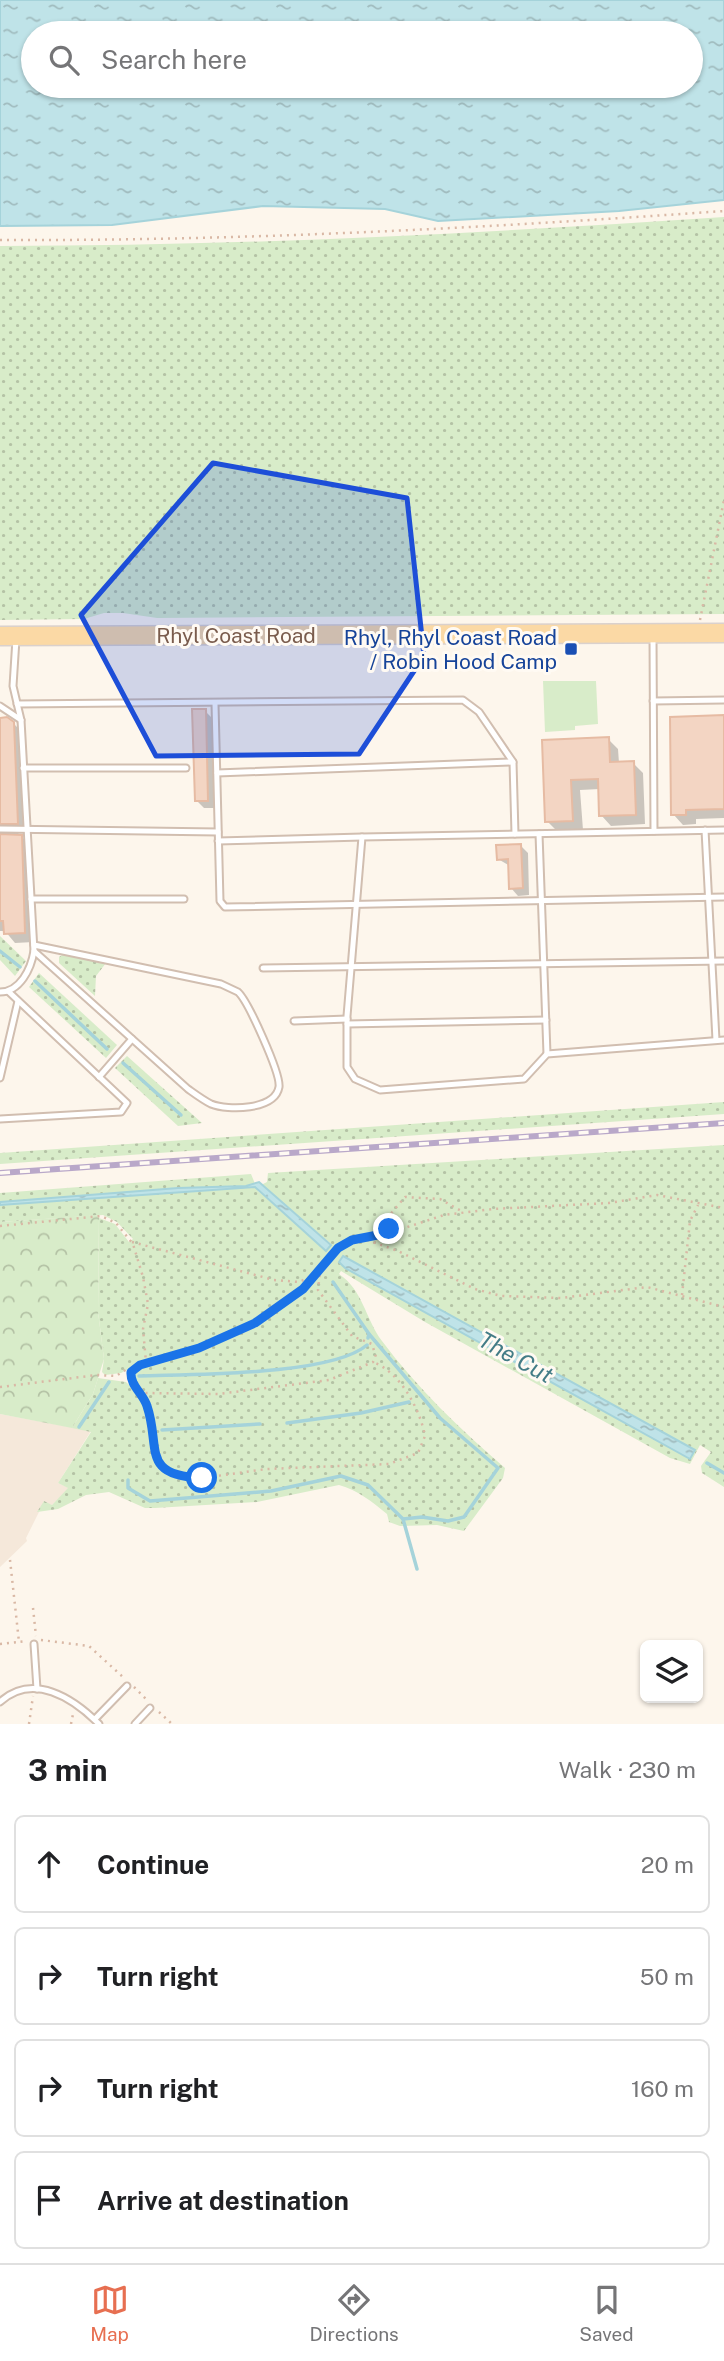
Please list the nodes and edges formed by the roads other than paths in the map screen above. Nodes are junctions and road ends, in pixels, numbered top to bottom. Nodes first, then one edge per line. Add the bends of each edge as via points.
1 (653, 633) junction
2 (724, 633) edge
3 (8, 636) edge
4 (724, 700) edge
5 (653, 701) junction
6 (17, 704) junction
7 (215, 704) junction
8 (0, 706) edge
9 (20, 720) junction
10 (513, 762) junction
11 (23, 768) junction
12 (186, 768) dead end
13 (217, 773) junction
14 (0, 829) edge
15 (27, 829) junction
16 (705, 830) junction
17 (724, 830) edge
18 (654, 831) junction
19 (218, 832) junction
20 (515, 834) junction
21 (539, 834) junction
22 (362, 838) junction
23 (218, 841) junction
24 (708, 897) junction
25 (724, 897) edge
26 (31, 899) junction
27 (184, 899) dead end
28 (541, 901) junction
29 (357, 905) junction
30 (34, 948) junction
31 (724, 961) edge
32 (712, 962) junction
33 (354, 965) junction
34 (544, 965) junction
35 (263, 968) dead end
36 (0, 992) edge
37 (9, 992) junction
38 (18, 1001) junction
39 (546, 1020) junction
40 (294, 1021) dead end
41 (347, 1022) junction
42 (132, 1039) junction
43 (716, 1040) junction
44 (724, 1040) edge
45 (547, 1054) junction
46 (99, 1077) junction
47 (0, 1078) edge
48 (0, 1119) edge
49 (35, 1642) road end
50 (127, 1686) dead end
51 (36, 1689) junction
52 (0, 1702) edge
53 (150, 1708) dead end
54 (97, 1722) edge
55 (135, 1724) edge

1 - 2 main road, Rhyl Coast Road
1 - 3 main road, Rhyl Coast Road
1 - 5 lane
3 - 6 lane
4 - 5 lane
5 - 18 lane
6 - 7 lane
6 - 9 lane
7 - 10 lane via 463,700 478,712
7 - 13 lane
8 - 9 lane
9 - 11 lane
10 - 13 lane
10 - 20 lane
11 - 12 lane
11 - 15 lane
13 - 19 lane
14 - 15 lane
15 - 19 lane
15 - 26 lane
16 - 17 lane
16 - 18 lane
16 - 24 lane
18 - 21 lane
19 - 23 lane
20 - 21 lane
20 - 22 lane
21 - 28 lane
22 - 23 lane
22 - 29 lane
23 - 29 lane via 220,901 225,907
24 - 25 lane
24 - 28 lane
24 - 32 lane
26 - 27 lane
26 - 30 lane
28 - 29 lane
28 - 34 lane
29 - 33 lane
30 - 37 lane via 32,965
30 - 42 lane
30 - 42 lane via 221,984 238,992 279,1078 279,1088 269,1102 226,1107 211,1104
31 - 32 lane
32 - 34 lane
32 - 43 lane
33 - 34 lane
33 - 35 lane
33 - 41 lane
34 - 39 lane
36 - 37 lane
37 - 38 lane
38 - 46 lane
38 - 47 lane
39 - 41 lane
39 - 45 lane
40 - 41 lane
41 - 45 lane via 348,1067 355,1079 380,1090 524,1079
42 - 46 lane
43 - 44 lane
43 - 45 lane
46 - 48 lane via 127,1103 121,1112
49 - 51 lane
50 - 54 lane
51 - 52 lane via 22,1690
51 - 54 lane via 62,1694
53 - 55 lane

